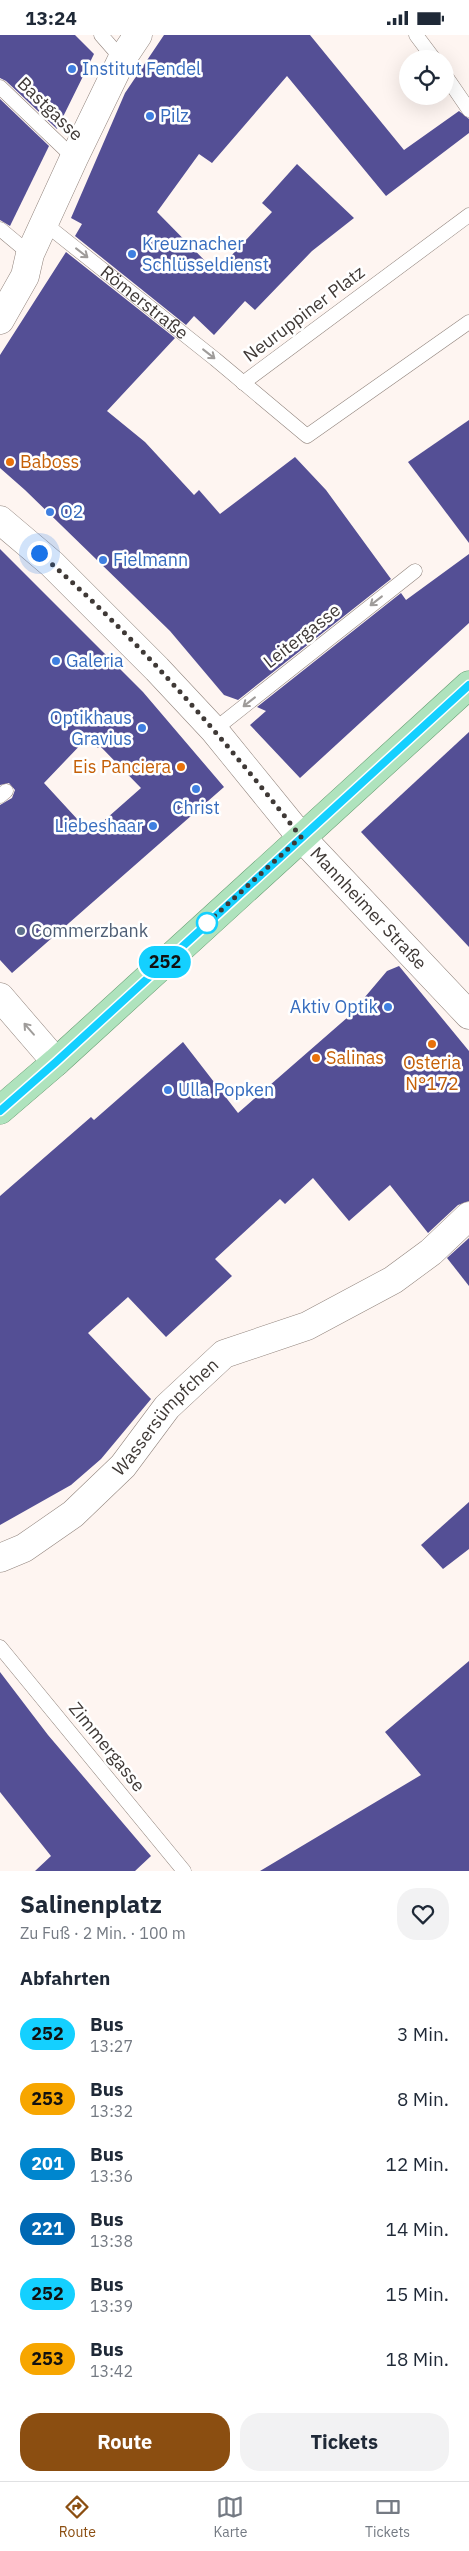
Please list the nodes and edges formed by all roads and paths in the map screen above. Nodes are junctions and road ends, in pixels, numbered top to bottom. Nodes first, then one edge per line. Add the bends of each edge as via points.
1 (101, 35) edge
2 (138, 35) edge
3 (416, 35) edge
4 (427, 50) edge
5 (122, 59) junction
6 (0, 87) edge
7 (454, 88) edge
8 (469, 110) edge
9 (74, 158) junction
10 (469, 215) edge
11 (44, 223) junction
12 (0, 229) edge
13 (30, 254) junction
14 (0, 320) edge
15 (469, 322) edge
16 (243, 383) junction
17 (0, 520) edge
18 (415, 571) dead end
19 (469, 685) edge
20 (214, 730) junction
21 (301, 837) junction
22 (0, 997) edge
23 (469, 1015) edge
24 (56, 1062) junction
25 (0, 1111) edge
26 (469, 1216) edge
27 (0, 1558) edge
28 (0, 1647) edge
29 (184, 1871) edge

1 - 5 lane
2 - 5 street
3 - 4 lane
5 - 9 street
6 - 9 lane, Bastgasse
7 - 8 lane
9 - 11 street
10 - 16 lane, Neuruppiner Platz
11 - 13 street
11 -> 16 lane, Römerstraße
12 - 13 lane
13 - 14 street via 26,276
15 - 16 lane, Neuruppiner Platz via 307,436
17 - 20 street, Mannheimer Straße via 106,616
18 -> 20 lane, Leitergasse
19 - 21 main road
20 - 21 street, Mannheimer Straße
21 - 23 street, Mannheimer Straße
21 - 24 main road
24 -> 22 street
24 - 25 main road
26 - 27 street, Wassersümpfchen via 401,1276 306,1327 224,1355 167,1407 123,1466 73,1514 24,1548
28 - 29 lane, Zimmergasse

